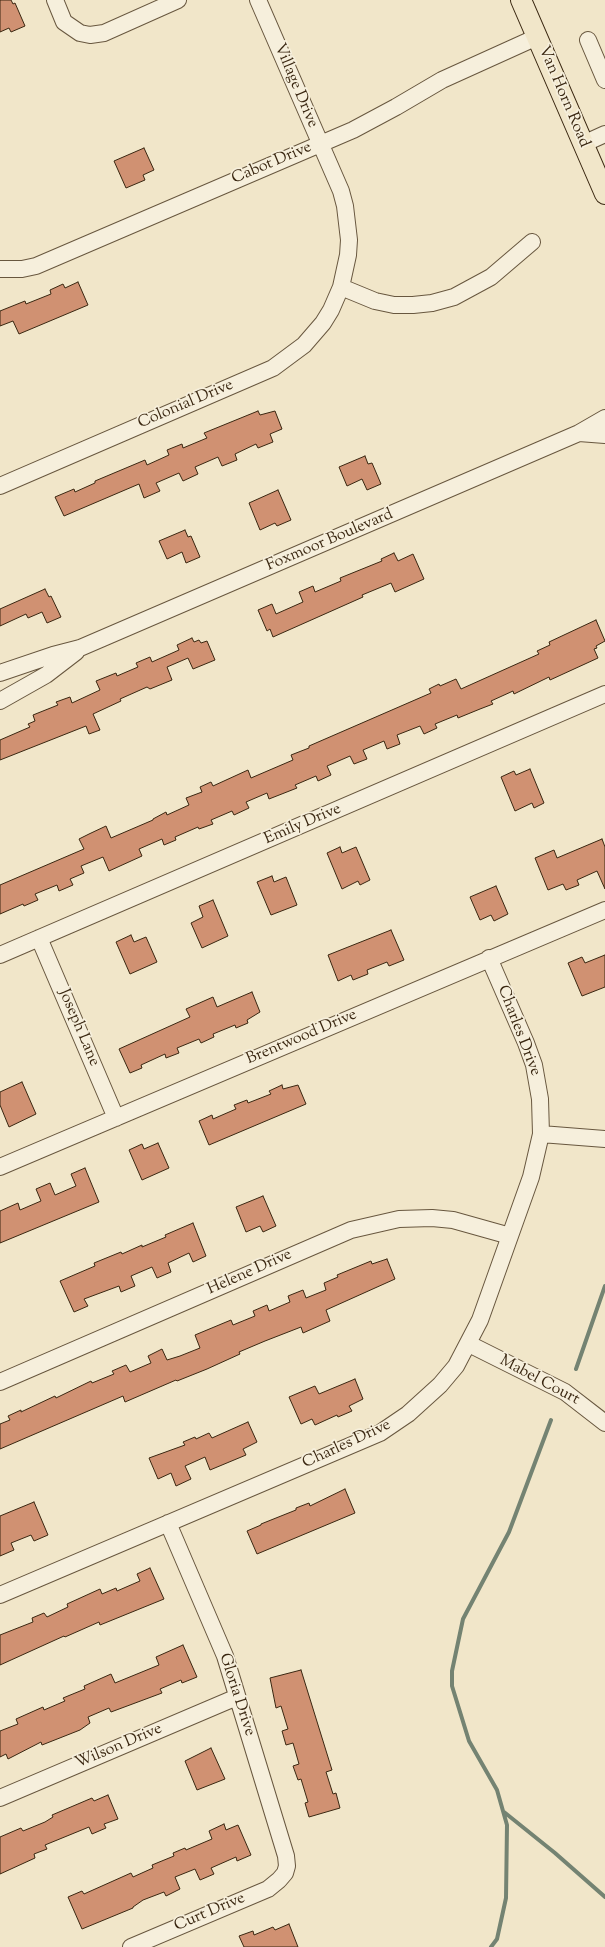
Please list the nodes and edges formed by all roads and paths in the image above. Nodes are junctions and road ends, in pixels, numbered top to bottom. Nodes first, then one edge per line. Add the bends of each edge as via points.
1 (55, 0) edge
2 (178, 0) edge
3 (258, 0) edge
4 (521, 0) edge
5 (537, 37) junction
6 (588, 40) dead end
7 (605, 80) edge
8 (605, 134) edge
9 (320, 144) junction
10 (583, 144) junction
11 (605, 194) edge
12 (532, 242) dead end
13 (0, 269) edge
14 (341, 288) junction
15 (605, 418) edge
16 (579, 433) junction
17 (605, 435) edge
18 (0, 486) edge
19 (80, 648) junction
20 (0, 673) edge
21 (605, 694) edge
22 (0, 701) edge
23 (605, 910) edge
24 (39, 938) junction
25 (0, 955) edge
26 (489, 958) junction
27 (116, 1118) junction
28 (541, 1134) junction
29 (605, 1139) edge
30 (0, 1168) edge
31 (510, 1236) junction
32 (468, 1344) junction
33 (0, 1382) edge
34 (605, 1423) edge
35 (168, 1523) junction
36 (0, 1595) edge
37 (238, 1697) junction
38 (0, 1798) edge
39 (285, 1873) joint
40 (131, 1947) edge

1 - 2 street via 64,22 80,33 90,35 104,33
3 - 9 street, Village Drive
4 - 5 main road, Van Horn Road
5 - 9 street, Cabot Drive via 442,80 375,120
5 - 10 main road, Van Horn Road
6 - 7 street
8 - 10 street
9 - 13 street, Cabot Drive via 36,266
9 - 14 street, Village Drive via 341,191 348,220 348,255
10 - 11 main road, Van Horn Road
12 - 14 street via 491,277 454,297 432,303 394,305
14 - 18 street, Colonial Drive via 331,310 314,334 293,355 273,368
15 - 16 street, Foxmoor Boulevard
16 - 17 street, Foxmoor Boulevard
16 - 19 street, Foxmoor Boulevard
19 - 20 street, Foxmoor Boulevard
19 - 22 street, Foxmoor Boulevard via 46,675
21 - 24 street, Emily Drive
23 - 26 street, Brentwood Drive
24 - 25 street, Emily Drive
24 - 27 street, Joseph Lane
26 - 27 street, Brentwood Drive
26 - 28 street, Charles Drive via 534,1065 540,1099
27 - 30 street, Brentwood Drive
28 - 29 street
28 - 31 street, Charles Drive via 531,1177
31 - 32 street, Charles Drive via 480,1320
31 - 33 street, Helene Drive via 453,1220 432,1218 399,1219 351,1230
32 - 34 street, Mabel Court via 565,1392
32 - 35 street, Charles Drive via 456,1366 440,1385 408,1414 380,1433
35 - 36 street, Charles Drive
35 - 37 street, Gloria Drive via 225,1656
37 - 38 street, Wilson Drive
37 - 39 street, Gloria Drive via 286,1856
39 - 40 street, Curt Drive via 268,1889

